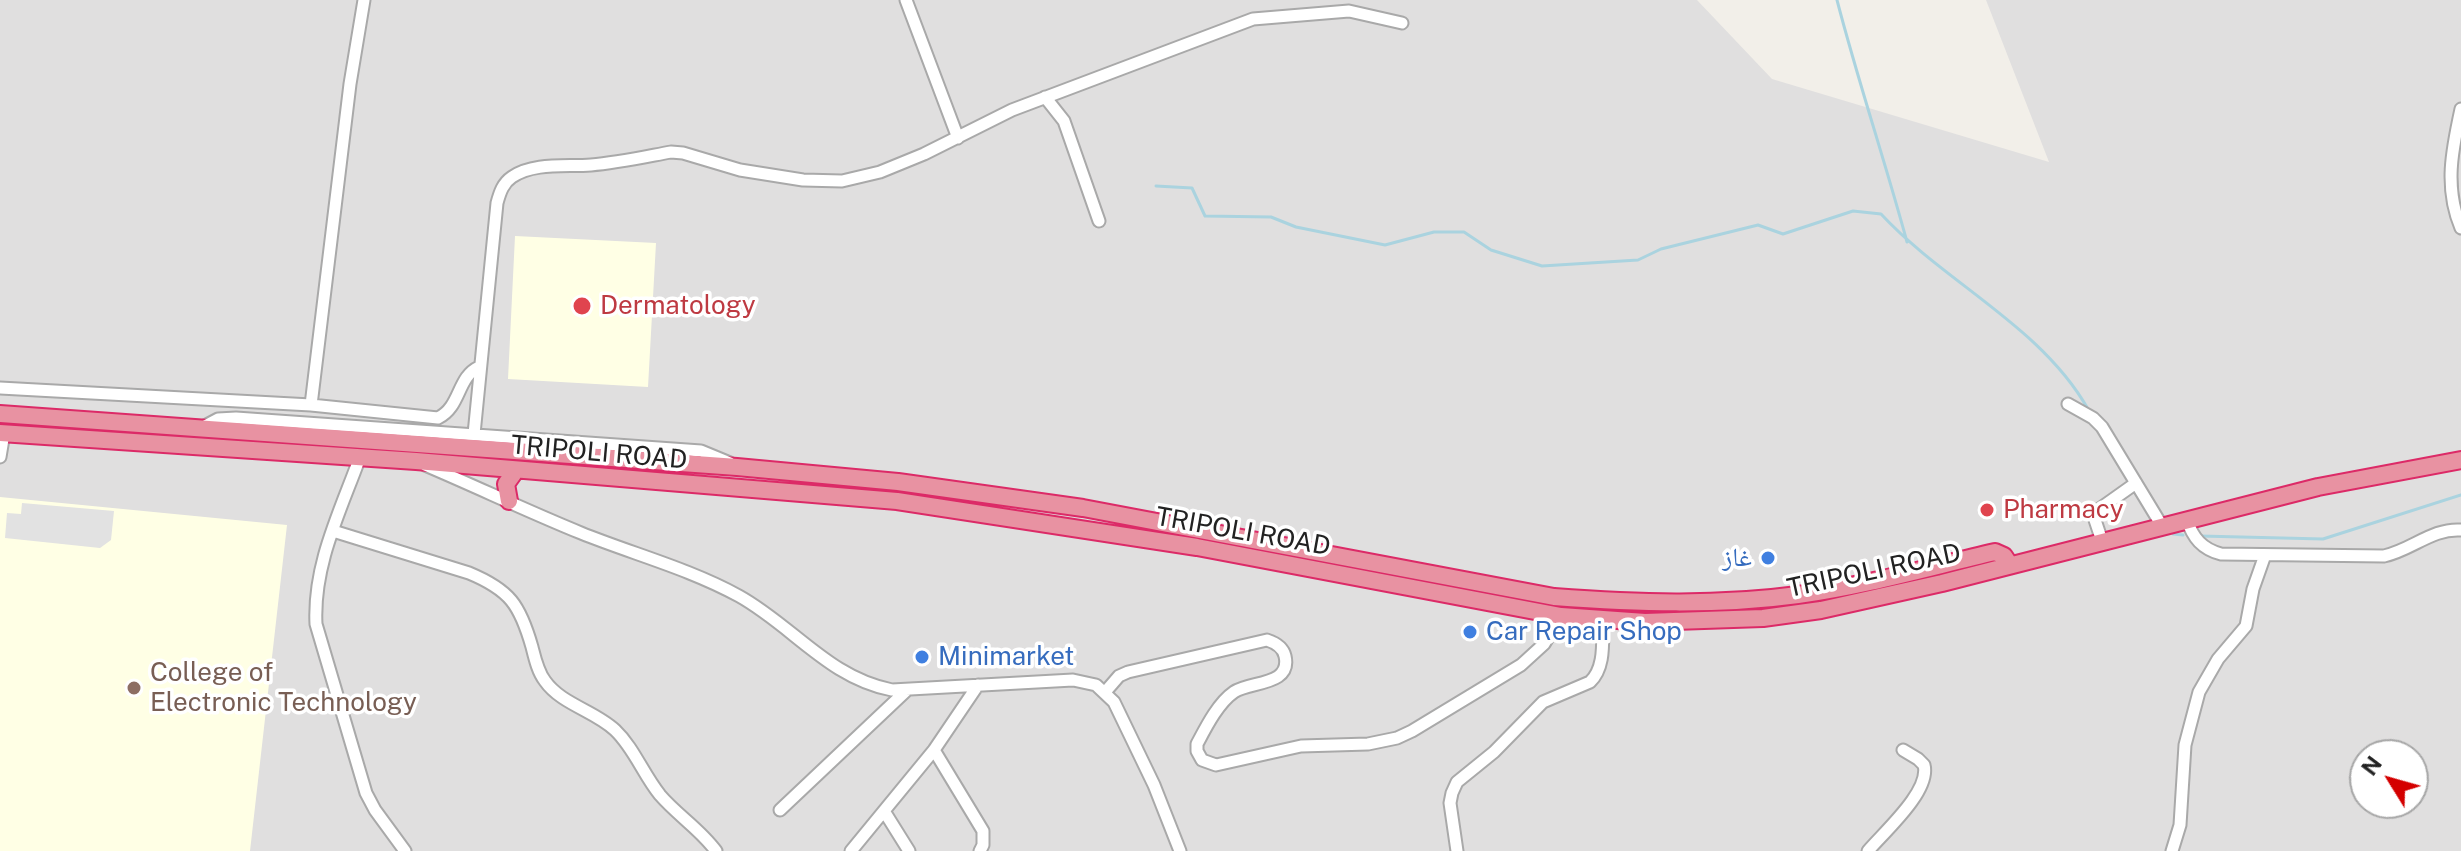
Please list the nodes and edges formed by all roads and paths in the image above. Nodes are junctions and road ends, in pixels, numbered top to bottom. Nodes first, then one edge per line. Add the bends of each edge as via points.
1 (364, 0) edge
2 (906, 0) edge
3 (1349, 6) edge
4 (1402, 23) dead end
5 (1045, 97) junction
6 (2461, 109) edge
7 (958, 138) junction
8 (1099, 221) dead end
9 (2461, 228) edge
10 (479, 367) junction
11 (0, 388) edge
12 (2068, 404) dead end
13 (311, 405) junction
14 (0, 414) edge
15 (201, 428) junction
16 (2, 433) edge
17 (474, 434) junction
18 (0, 457) edge
19 (360, 457) junction
20 (2461, 460) edge
21 (416, 461) junction
22 (737, 467) junction
23 (516, 470) junction
24 (2136, 483) junction
25 (509, 501) junction
26 (2187, 520) junction
27 (2162, 526) junction
28 (2461, 530) edge
29 (333, 531) junction
30 (2102, 541) junction
31 (2265, 555) junction
32 (2010, 565) junction
33 (1561, 616) junction
34 (1603, 620) junction
35 (978, 685) junction
36 (907, 690) junction
37 (1106, 691) junction
38 (934, 750) junction
39 (1903, 750) dead end
40 (780, 810) dead end
41 (884, 811) junction
42 (405, 851) edge
43 (716, 851) edge
44 (851, 851) edge
45 (909, 851) edge
46 (980, 851) edge
47 (1180, 851) edge
48 (1457, 851) edge
49 (1868, 851) edge
50 (2172, 851) edge

1 - 13 street
2 - 7 street
3 - 4 street
3 - 5 street via 1253,19
5 - 7 street
5 - 8 street via 1064,121
6 - 9 street via 2450,185
7 - 10 street via 880,172 842,181 740,170 671,152 523,171 500,189
10 - 13 street via 469,373 451,408 438,418
10 - 17 street
11 - 13 street
12 - 24 street via 2098,422
14 - 15 highway
15 - 17 street via 230,418
15 - 22 highway
16 - 18 street
16 - 19 highway, TRIPOLI ROAD
17 - 22 street via 701,451
19 - 21 highway, TRIPOLI ROAD
19 - 29 street
20 - 26 highway, TRIPOLI ROAD via 2318,487
21 - 23 highway, TRIPOLI ROAD
21 - 25 street
22 - 32 highway via 1069,506 1554,597 1746,600 1854,585 1995,552
23 - 25 highway via 506,484
23 - 33 highway, TRIPOLI ROAD via 897,501 1197,547
24 - 27 street
24 - 30 street via 2096,513
25 - 36 street via 726,589 850,677 879,688
26 - 27 highway, TRIPOLI ROAD
26 - 31 street via 2192,534 2211,551
27 - 30 highway, TRIPOLI ROAD
28 - 31 street via 2439,531 2384,556
29 - 42 street via 318,577 318,637 366,793
29 - 43 street via 469,573 508,595 524,619 549,687 613,728 663,798
30 - 32 highway, TRIPOLI ROAD
31 - 50 street via 2246,626 2199,692 2185,745 2180,825
32 - 34 highway, TRIPOLI ROAD via 1821,610 1763,618
33 - 34 highway, TRIPOLI ROAD
33 - 37 street via 1544,644 1521,665 1412,731 1368,744 1301,746 1216,765 1202,760 1197,744 1227,698 1282,673 1284,652 1267,640 1128,672
34 - 48 street via 1601,663 1594,679 1543,702 1454,788 1450,803
35 - 36 street
35 - 37 street via 1084,680
35 - 38 street
36 - 40 street
37 - 47 street via 1154,785
38 - 41 street
38 - 46 street via 983,831
39 - 49 street via 1924,765 1923,783
41 - 44 street
41 - 45 street

